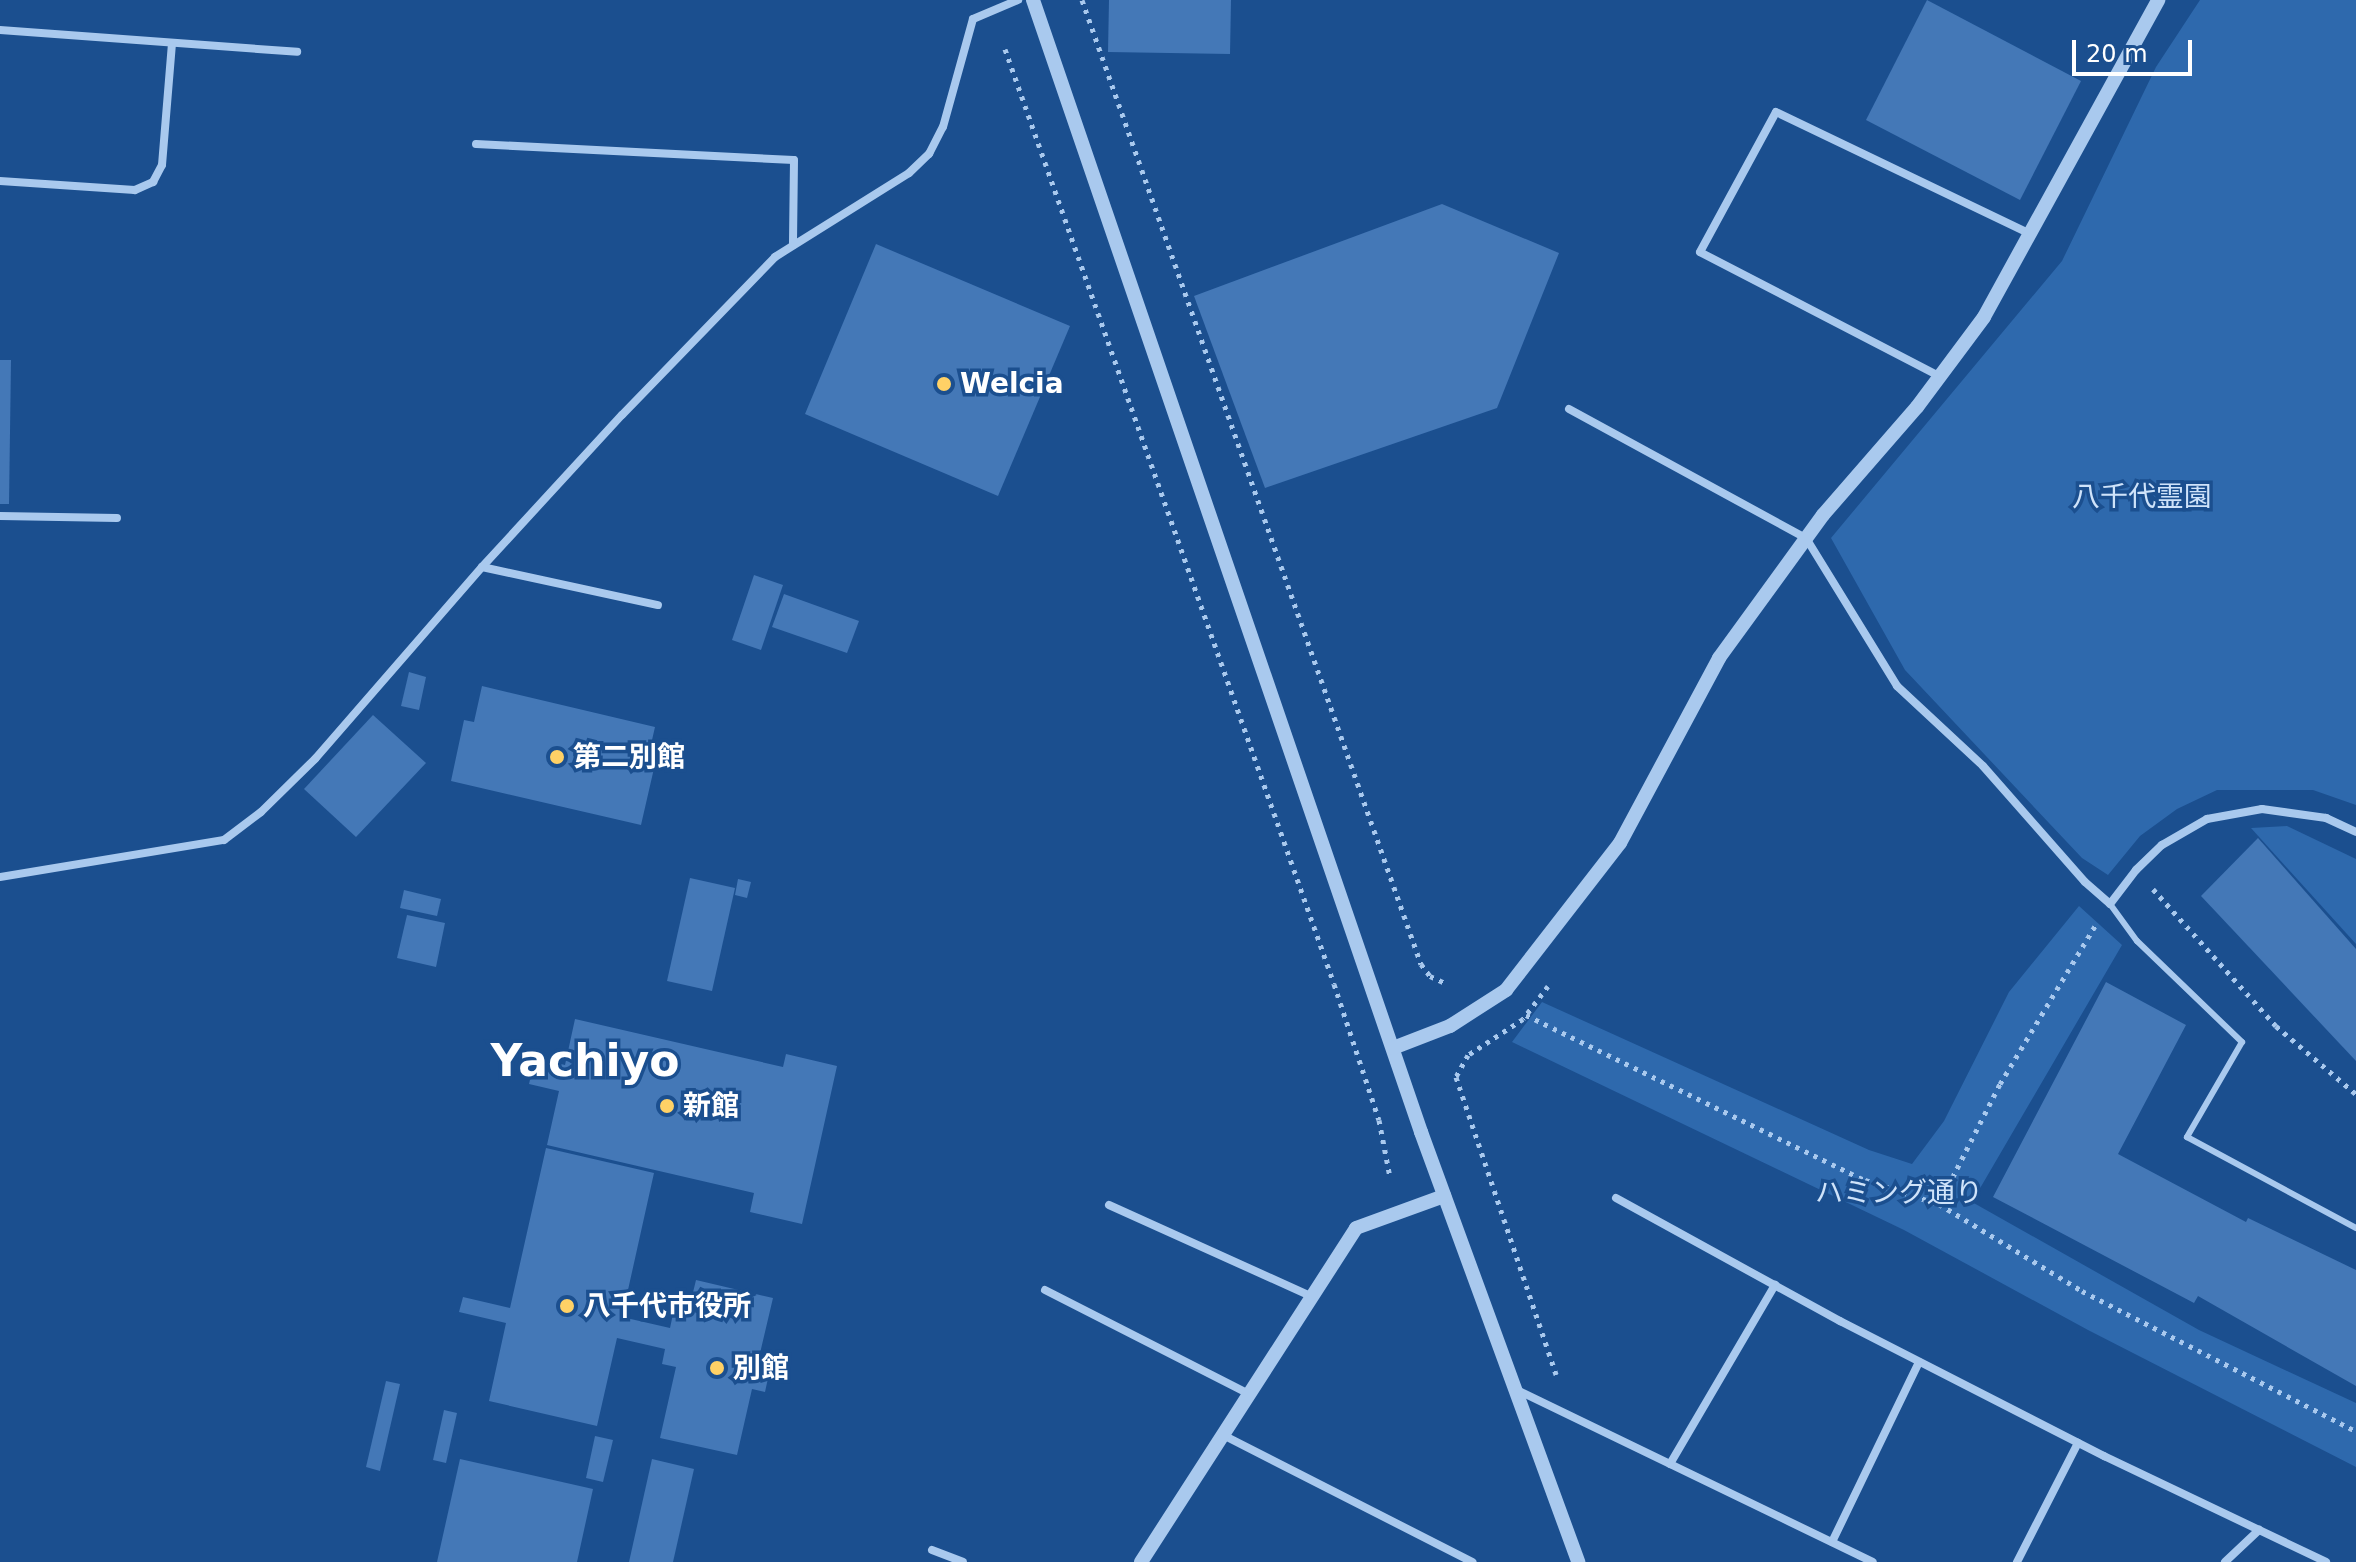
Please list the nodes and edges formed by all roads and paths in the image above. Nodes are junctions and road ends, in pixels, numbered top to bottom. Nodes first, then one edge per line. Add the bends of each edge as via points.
1 (1018, 0) edge
2 (1033, 0) edge
3 (1082, 0) edge
4 (2158, 0) edge
5 (0, 30) edge
6 (172, 43) junction
7 (1005, 49) dead end
8 (297, 52) dead end
9 (476, 144) dead end
10 (0, 181) edge
11 (2031, 234) junction
12 (793, 245) junction
13 (1939, 376) junction
14 (1569, 409) dead end
15 (0, 516) edge
16 (117, 518) dead end
17 (1806, 538) junction
18 (482, 567) junction
19 (658, 605) dead end
20 (2356, 832) edge
21 (2136, 870) junction
22 (0, 877) edge
23 (2110, 904) junction
24 (1447, 984) dead end
25 (1548, 985) dead end
26 (1526, 1015) junction
27 (1393, 1048) junction
28 (2356, 1094) edge
29 (1390, 1177) dead end
30 (1444, 1196) junction
31 (1616, 1198) dead end
32 (1939, 1204) junction
33 (1109, 1205) dead end
34 (2356, 1228) edge
35 (1775, 1285) junction
36 (1045, 1290) dead end
37 (1311, 1296) junction
38 (1919, 1362) junction
39 (1556, 1375) dead end
40 (1515, 1389) junction
41 (1249, 1394) junction
42 (2356, 1431) edge
43 (1223, 1435) junction
44 (2078, 1443) junction
45 (1670, 1464) junction
46 (2259, 1530) junction
47 (1832, 1542) junction
48 (932, 1550) dead end
49 (963, 1562) edge
50 (1141, 1562) edge
51 (1472, 1562) edge
52 (1578, 1562) edge
53 (1873, 1562) edge
54 (2017, 1562) edge
55 (2225, 1562) edge
56 (2326, 1562) edge

1 - 12 street via 973,19 943,127 929,154 909,173
2 - 27 street
3 - 24 path via 1421,964 1430,976
4 - 11 street
5 - 6 street
6 - 8 street
6 - 10 street via 162,165 153,182 135,190
7 - 29 path via 1334,984 1379,1120
9 - 12 street via 794,160
11 - 13 street via 1984,317
11 - 13 street via 1776,112 1700,252
12 - 18 street via 731,302
13 - 17 street
14 - 17 street
15 - 16 street
17 - 23 street via 1897,686 1983,766
17 - 27 street via 1719,658 1620,843 1506,990 1450,1026
18 - 19 street
18 - 22 street via 315,759 224,840
20 - 21 street via 2326,818 2262,809 2207,819 2162,845
21 - 23 street
21 - 28 path via 2276,1026
23 - 32 path via 2000,1084
23 - 34 lane via 2137,941 2242,1042 2187,1137
25 - 26 path
26 - 32 path via 1865,1180
26 - 39 path via 1468,1055 1457,1085
27 - 30 street
30 - 37 street via 1356,1228
30 - 40 street
31 - 35 street
32 - 42 path via 2082,1291
33 - 37 street
35 - 38 street
35 - 45 street
36 - 41 street
37 - 41 street
38 - 44 street
38 - 47 street
40 - 45 street
40 - 52 street
41 - 43 street
43 - 50 street
43 - 51 street
44 - 46 street
44 - 54 street
45 - 47 street
46 - 55 street
46 - 56 street
47 - 53 street
48 - 49 street

